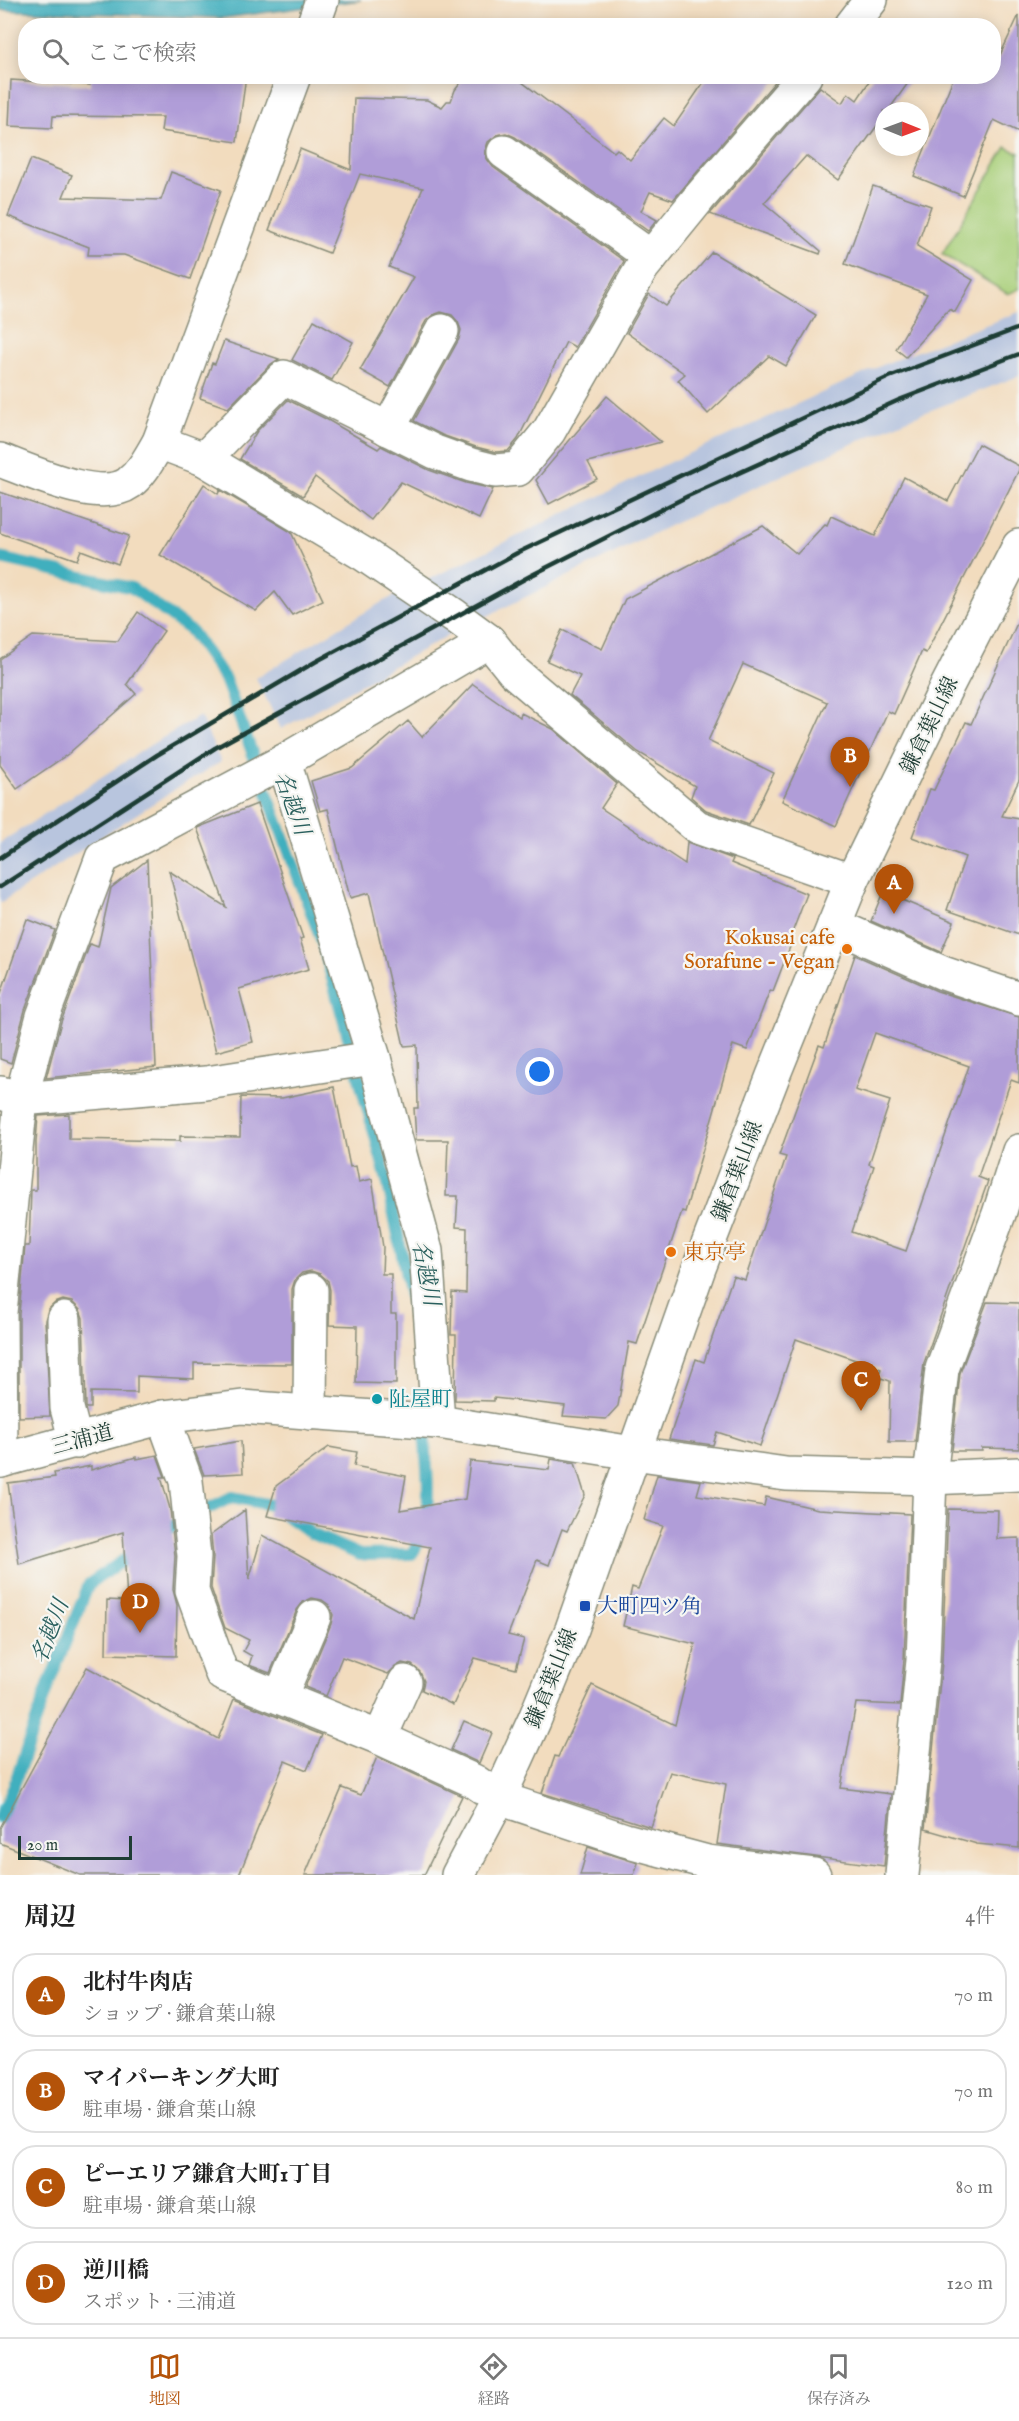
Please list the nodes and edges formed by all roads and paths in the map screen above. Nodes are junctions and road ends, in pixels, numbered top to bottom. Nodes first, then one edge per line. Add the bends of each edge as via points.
1 (871, 0) edge
2 (857, 18) edge
3 (291, 84) edge
4 (798, 84) edge
5 (504, 152) dead end
6 (651, 257) junction
7 (442, 331) dead end
8 (388, 429) junction
9 (159, 442) junction
10 (204, 459) junction
11 (0, 460) edge
12 (1019, 546) edge
13 (489, 641) junction
14 (284, 761) junction
15 (852, 881) junction
16 (834, 925) junction
17 (1019, 999) edge
18 (374, 1058) junction
19 (10, 1096) edge
20 (1019, 1151) edge
21 (1009, 1217) edge
22 (311, 1290) dead end
23 (64, 1319) dead end
24 (310, 1413) junction
25 (163, 1417) junction
26 (436, 1422) junction
27 (76, 1442) junction
28 (633, 1453) junction
29 (1, 1461) edge
30 (1019, 1474) edge
31 (930, 1478) junction
32 (315, 1617) dead end
33 (405, 1682) dead end
34 (280, 1697) junction
35 (380, 1738) junction
36 (499, 1798) junction
37 (458, 1875) edge
38 (814, 1875) edge
39 (902, 1875) edge

1 - 2 street
3 - 9 street
4 - 6 street
5 - 6 street
6 - 8 street via 549,431 518,469 495,471 471,465
7 - 8 street
8 - 10 street via 284,377
9 - 10 street
9 - 11 street via 143,470 116,489 74,487
10 - 13 street via 365,555
12 - 15 street, 鎌倉葉山線
13 - 14 street
13 - 15 street via 514,672 698,827
14 - 18 street
14 - 19 street via 102,858
15 - 16 street, 鎌倉葉山線
16 - 17 street via 943,973
16 - 28 street, 鎌倉葉山線 via 699,1268
18 - 19 street via 206,1083
18 - 26 street via 426,1251
19 - 29 street via 0,1313
20 - 21 street
21 - 31 street via 942,1369
22 - 24 street
23 - 27 street via 67,1408
24 - 25 street, 三浦道 via 242,1407
24 - 26 street, 三浦道
25 - 27 street, 三浦道
25 - 34 street via 186,1481 194,1556 192,1591 222,1674
26 - 28 street, 三浦道
27 - 29 street, 三浦道
28 - 31 street, 三浦道 via 786,1474
28 - 36 street, 鎌倉葉山線 via 572,1629
30 - 31 street, 三浦道
31 - 39 street via 923,1660
32 - 34 street
33 - 35 street
34 - 35 street
35 - 36 street via 474,1781
36 - 37 street, 鎌倉葉山線
36 - 38 street via 707,1862

